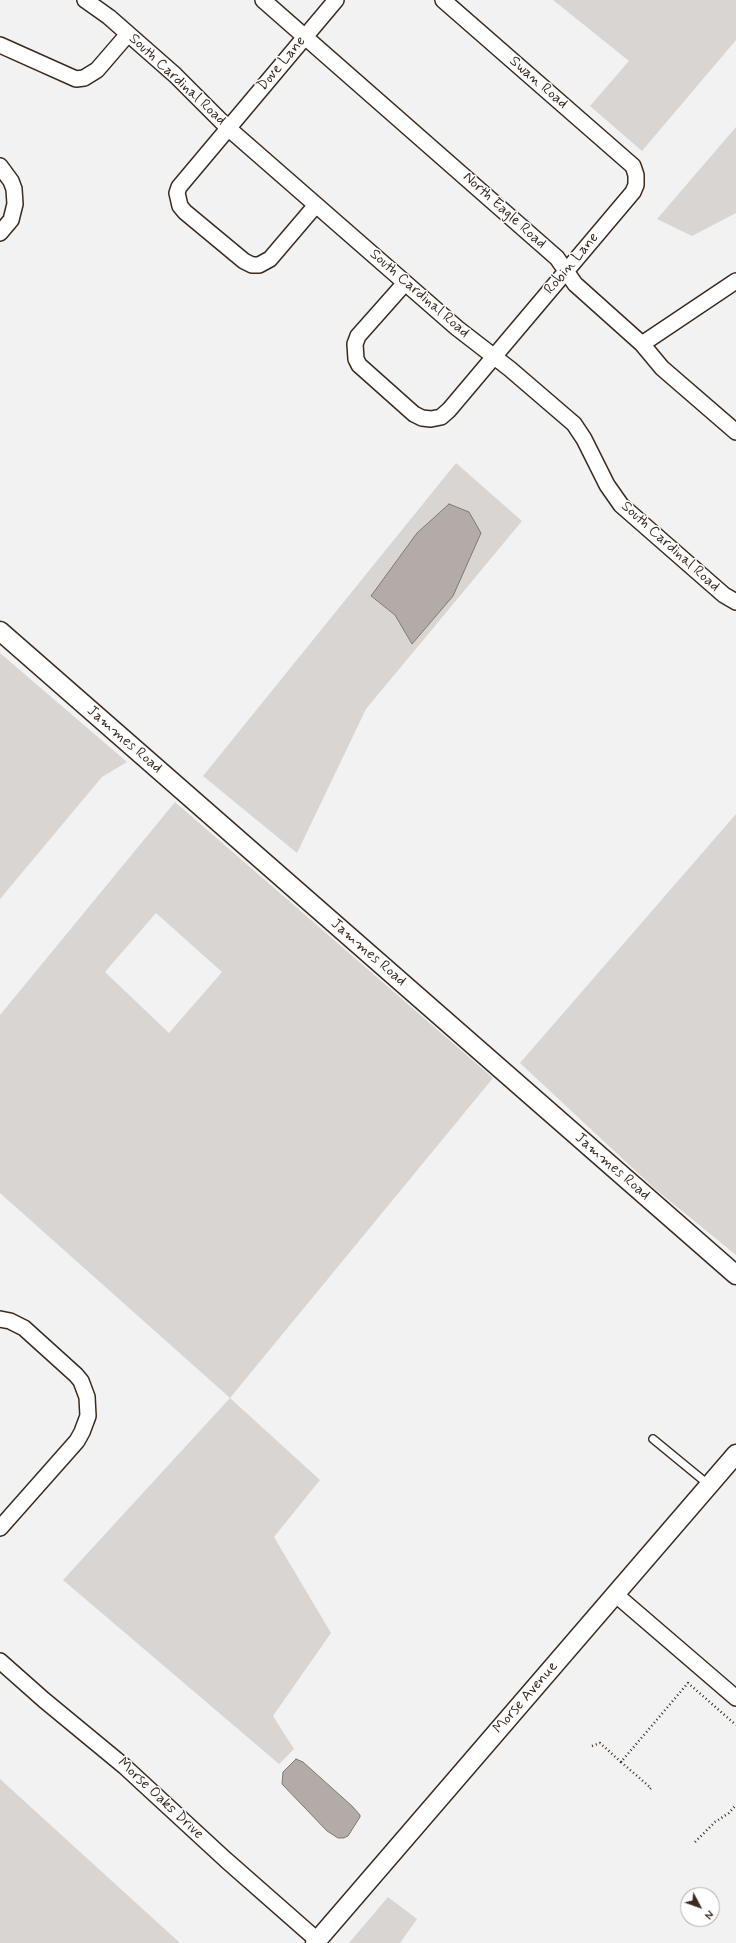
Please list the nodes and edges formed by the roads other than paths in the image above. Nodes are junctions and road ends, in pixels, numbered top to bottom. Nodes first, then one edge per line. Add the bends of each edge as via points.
1 (84, 0) edge
2 (263, 0) edge
3 (336, 0) edge
4 (443, 0) edge
5 (128, 34) junction
6 (305, 37) junction
7 (0, 45) edge
8 (228, 128) junction
9 (0, 166) edge
10 (633, 166) joint
11 (316, 204) junction
12 (0, 233) edge
13 (566, 272) junction
14 (736, 281) edge
15 (405, 282) junction
16 (642, 344) junction
17 (493, 357) junction
18 (736, 432) edge
19 (736, 602) edge
20 (0, 631) edge
21 (736, 1275) edge
22 (0, 1319) edge
23 (653, 1439) dead end
24 (736, 1454) edge
25 (709, 1485) junction
26 (0, 1528) edge
27 (615, 1594) junction
28 (0, 1661) edge
29 (736, 1698) edge
30 (316, 1942) edge

1 - 5 street, South Cardinal Road via 109,16
2 - 6 street, North Eagle Road
3 - 6 street, Dove Lane
4 - 10 street, Swan Road
5 - 7 street via 97,70 84,78 76,79
5 - 8 street, South Cardinal Road via 175,75
6 - 8 street, Dove Lane
6 - 13 street, North Eagle Road via 557,258
8 - 11 street, South Cardinal Road
8 - 11 street, Dove Lane via 179,187 177,199 185,212 244,261 259,265 270,260
9 - 12 street via 11,181 15,204 11,220
10 - 13 street, Robin Lane via 636,175 633,192
11 - 15 street, South Cardinal Road
13 - 16 street, North Eagle Road via 575,284
13 - 17 street, Robin Lane
14 - 16 street
15 - 17 street, South Cardinal Road
15 - 17 street, Robin Lane via 358,336 354,351 359,365 414,414 431,419 441,417
16 - 18 street, North Eagle Road via 662,368
17 - 19 street, South Cardinal Road via 574,424 607,485 621,505 724,595
20 - 21 street, Jammes Road
22 - 26 street via 24,1328 76,1375 87,1397 88,1416 77,1441
23 - 25 lane
24 - 25 street, Morse Avenue
25 - 27 street, Morse Avenue
27 - 29 street
27 - 30 street, Morse Avenue
28 - 30 street, Morse Oaks Drive via 124,1766

